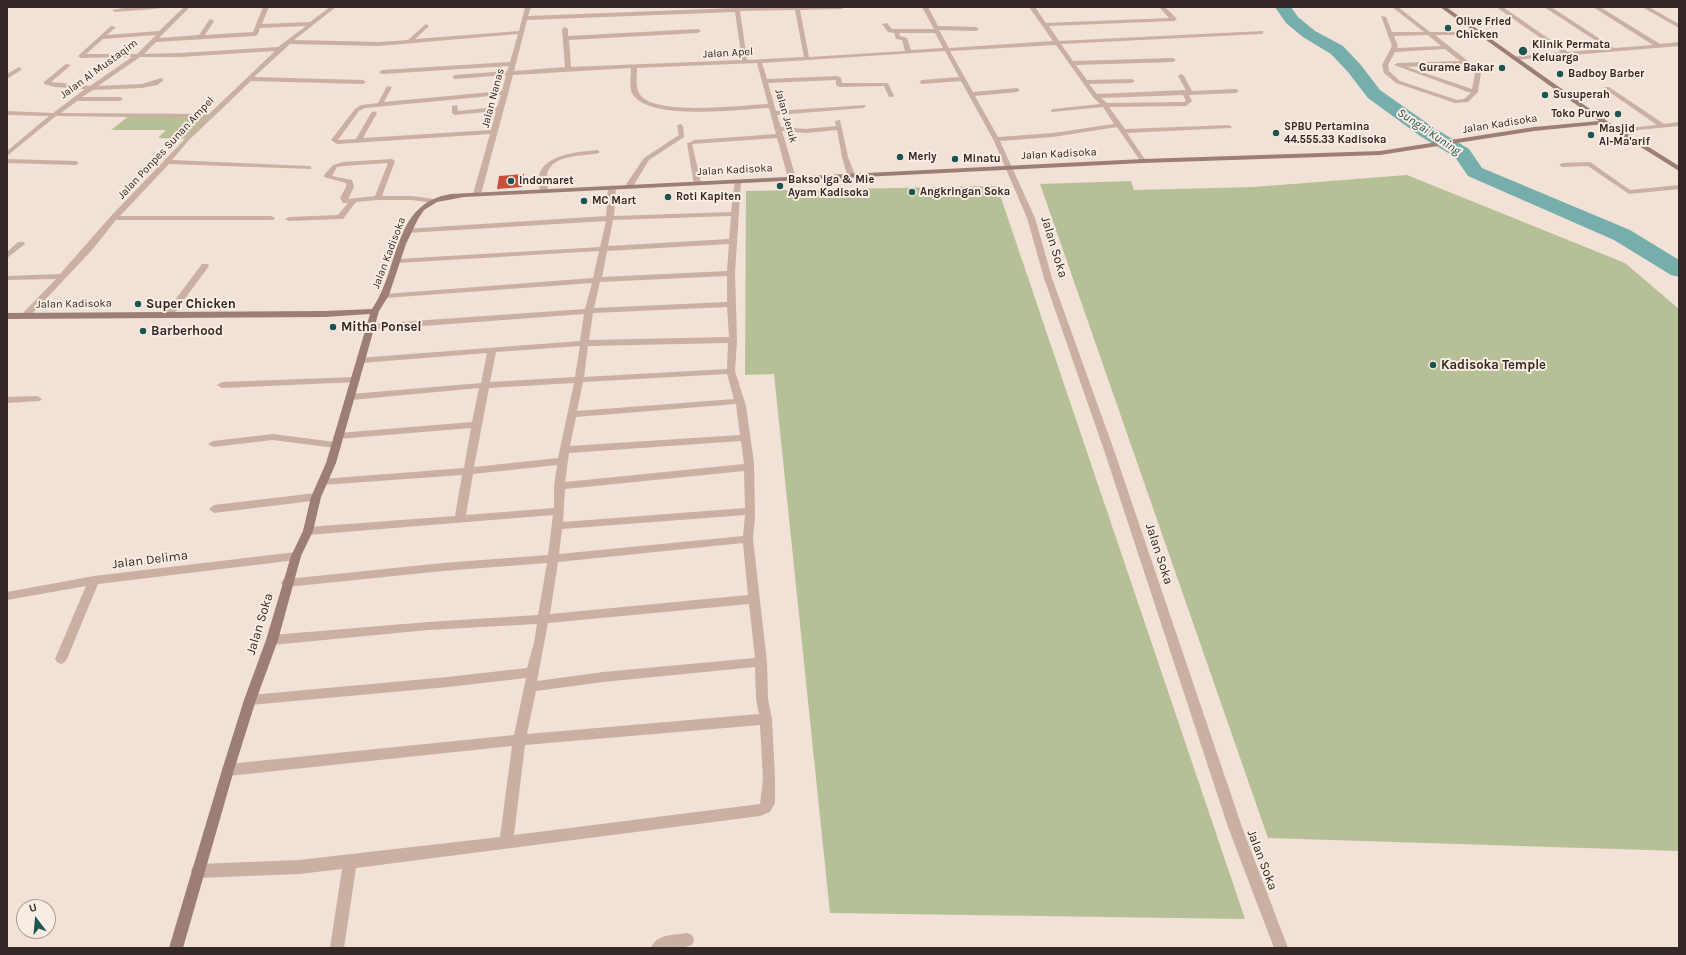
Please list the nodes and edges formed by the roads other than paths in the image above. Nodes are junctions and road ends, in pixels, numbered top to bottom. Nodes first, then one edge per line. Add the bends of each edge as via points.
1 (146, 7) edge
2 (164, 7) edge
3 (187, 7) edge
4 (266, 7) edge
5 (333, 7) edge
6 (528, 7) edge
7 (837, 7) edge
8 (842, 7) edge
9 (925, 7) edge
10 (1032, 7) edge
11 (1162, 7) edge
12 (1395, 7) edge
13 (1444, 7) edge
14 (1452, 7) edge
15 (1499, 7) edge
16 (1547, 7) edge
17 (1596, 7) edge
18 (1645, 7) edge
19 (737, 8) edge
20 (781, 8) edge
21 (797, 8) junction
22 (115, 10) dead end
23 (1383, 17) dead end
24 (525, 18) junction
25 (211, 21) dead end
26 (311, 24) junction
27 (885, 24) dead end
28 (1044, 25) junction
29 (258, 26) junction
30 (426, 26) dead end
31 (1679, 26) edge
32 (113, 27) dead end
33 (565, 29) dead end
34 (937, 29) junction
35 (976, 29) dead end
36 (698, 31) dead end
37 (896, 31) junction
38 (521, 32) junction
39 (1261, 32) dead end
40 (1479, 33) junction
41 (160, 34) junction
42 (1391, 34) junction
43 (1430, 35) junction
44 (103, 37) junction
45 (201, 37) junction
46 (565, 38) junction
47 (154, 40) junction
48 (410, 41) junction
49 (289, 42) junction
50 (1058, 43) junction
51 (1679, 44) edge
52 (1659, 46) junction
53 (1447, 47) junction
54 (280, 49) junction
55 (947, 50) junction
56 (1393, 50) junction
57 (1613, 50) junction
58 (909, 53) junction
59 (1566, 54) junction
60 (139, 55) junction
61 (620, 58) dead end
62 (1514, 58) junction
63 (807, 59) junction
64 (1173, 60) dead end
65 (758, 61) junction
66 (745, 62) junction
67 (1466, 62) junction
68 (1454, 63) junction
69 (512, 64) junction
70 (1073, 64) junction
71 (68, 65) dead end
72 (1385, 65) junction
73 (1397, 65) junction
74 (634, 67) junction
75 (618, 68) junction
76 (568, 69) junction
77 (7, 70) edge
78 (382, 72) dead end
79 (510, 73) junction
80 (1478, 73) junction
81 (1181, 76) dead end
82 (7, 77) edge
83 (455, 77) dead end
84 (249, 79) junction
85 (963, 79) junction
86 (161, 80) dead end
87 (764, 81) junction
88 (1132, 81) dead end
89 (363, 82) dead end
90 (922, 82) dead end
91 (1085, 82) junction
92 (389, 87) dead end
93 (92, 88) junction
94 (1607, 88) dead end
95 (1016, 90) dead end
96 (1236, 91) dead end
97 (1187, 92) junction
98 (1475, 92) junction
99 (505, 93) junction
100 (971, 94) junction
101 (891, 96) dead end
102 (1095, 96) junction
103 (76, 99) junction
104 (120, 99) dead end
105 (380, 104) junction
106 (1105, 105) junction
107 (455, 106) dead end
108 (772, 106) junction
109 (863, 106) dead end
110 (500, 109) junction
111 (1053, 111) dead end
112 (7, 113) edge
113 (57, 113) junction
114 (374, 113) dead end
115 (774, 113) junction
116 (209, 116) junction
117 (1605, 122) junction
118 (1118, 125) junction
119 (1676, 125) edge
120 (680, 126) dead end
121 (1663, 126) junction
122 (1229, 127) dead end
123 (1679, 129) edge
124 (1124, 131) junction
125 (1620, 131) junction
126 (494, 132) junction
127 (780, 133) junction
128 (996, 139) junction
129 (359, 140) junction
130 (597, 152) dead end
131 (7, 154) edge
132 (7, 161) edge
133 (1144, 161) junction
134 (167, 162) junction
135 (76, 163) dead end
136 (1562, 165) dead end
137 (309, 168) dead end
138 (1010, 168) junction
139 (1679, 169) edge
140 (851, 175) junction
141 (792, 178) junction
142 (736, 181) junction
143 (697, 183) junction
144 (629, 186) junction
145 (612, 187) junction
146 (1679, 187) edge
147 (544, 190) junction
148 (477, 194) junction
149 (378, 198) junction
150 (353, 201) junction
151 (432, 201) junction
152 (735, 214) junction
153 (114, 218) junction
154 (271, 218) dead end
155 (610, 218) junction
156 (289, 219) dead end
157 (407, 231) junction
158 (732, 242) junction
159 (20, 244) dead end
160 (604, 248) junction
161 (7, 256) edge
162 (398, 261) junction
163 (205, 266) dead end
164 (731, 273) junction
165 (63, 276) junction
166 (7, 278) edge
167 (597, 280) junction
168 (385, 296) junction
169 (730, 304) junction
170 (589, 310) junction
171 (375, 311) junction
172 (169, 314) junction
173 (7, 316) edge
174 (26, 316) junction
175 (370, 327) junction
176 (733, 340) junction
177 (584, 343) junction
178 (492, 350) junction
179 (361, 360) junction
180 (731, 371) junction
181 (579, 379) junction
182 (355, 380) junction
183 (222, 385) dead end
184 (485, 385) junction
185 (350, 397) junction
186 (38, 399) dead end
187 (7, 400) edge
188 (740, 401) junction
189 (573, 414) junction
190 (476, 425) junction
191 (745, 438) junction
192 (337, 440) junction
193 (213, 444) dead end
194 (565, 455) junction
195 (748, 467) junction
196 (467, 472) junction
197 (322, 482) junction
198 (559, 486) junction
199 (316, 497) junction
200 (214, 509) dead end
201 (559, 511) junction
202 (750, 511) junction
203 (460, 518) junction
204 (557, 526) junction
205 (308, 530) junction
206 (748, 539) junction
207 (296, 556) junction
208 (553, 559) junction
209 (94, 580) junction
210 (287, 583) junction
211 (7, 596) edge
212 (755, 599) junction
213 (544, 619) junction
214 (272, 640) junction
215 (61, 659) dead end
216 (761, 662) junction
217 (532, 672) junction
218 (531, 688) junction
219 (250, 700) junction
220 (766, 719) junction
221 (519, 740) junction
222 (228, 770) junction
223 (506, 842) junction
224 (350, 862) junction
225 (198, 870) junction
226 (687, 940) dead end
227 (176, 948) edge
228 (337, 948) edge
229 (658, 948) edge
230 (1282, 948) edge

1 - 2 street
1 - 22 street
3 - 41 street, Jalan Al Mustaqim
4 - 29 street
5 - 26 street, Jalan Ponpes Sunan Ampel
6 - 24 street, Jalan Nanas
7 - 8 street
7 - 21 street
9 - 34 street, Jalan Soka
10 - 28 street
11 - 28 street via 1174,19
12 - 43 street
13 - 14 street
13 - 40 street
15 - 59 street
16 - 57 street
17 - 52 street
18 - 31 street
19 - 20 street
19 - 24 street
19 - 66 street
20 - 21 street
21 - 63 street
23 - 42 street
24 - 38 street, Jalan Nanas
25 - 45 street
26 - 29 street
26 - 49 street, Jalan Ponpes Sunan Ampel
27 - 37 street via 890,30
28 - 50 street
29 - 45 street via 255,34
30 - 48 street
32 - 44 street
33 - 46 street
34 - 35 street
34 - 37 street
34 - 55 street, Jalan Soka
36 - 46 street via 632,32
37 - 58 street via 898,38 904,38
38 - 48 street
38 - 69 street, Jalan Nanas
39 - 50 street, Jalan Apel
40 - 43 street
40 - 62 street
41 - 44 street
41 - 47 street, Jalan Al Mustaqim
42 - 43 street
42 - 56 street via 1395,46
43 - 53 street
44 - 60 street via 82,56
45 - 47 street
46 - 76 street
47 - 60 street, Jalan Al Mustaqim
48 - 49 street via 367,44
49 - 54 street, Jalan Ponpes Sunan Ampel
50 - 55 street, Jalan Apel
50 - 70 street
51 - 52 street
52 - 57 street
53 - 56 street
53 - 67 street
54 - 60 street
54 - 84 street, Jalan Ponpes Sunan Ampel
55 - 58 street, Jalan Apel
55 - 85 street, Jalan Soka
56 - 72 street
57 - 59 street
58 - 63 street, Jalan Apel
59 - 62 street
60 - 93 street, Jalan Al Mustaqim
61 - 75 street
62 - 117 street
63 - 65 street, Jalan Apel
64 - 70 street
65 - 66 street, Jalan Apel
65 - 87 street, Jalan Jeruk
66 - 74 street, Jalan Apel
67 - 68 street
67 - 80 street
68 - 73 street
68 - 80 street via 1463,69
69 - 78 street
69 - 79 street, Jalan Nanas
70 - 91 street
71 - 93 street via 46,83
72 - 73 street
72 - 98 street via 1386,72 1396,80 1457,102 1465,102
73 - 98 street
74 - 75 street, Jalan Apel
74 - 108 street via 635,92 640,99 663,109
75 - 76 street, Jalan Apel
76 - 79 street, Jalan Apel
77 - 82 street via 19,69
79 - 83 street, Jalan Apel
79 - 99 street, Jalan Nanas
80 - 98 street
81 - 97 street
84 - 89 street
84 - 116 street, Jalan Ponpes Sunan Ampel
85 - 90 street
85 - 100 street, Jalan Soka
86 - 93 street via 156,84 142,87
87 - 101 street via 837,78 839,85 886,84
87 - 108 street, Jalan Jeruk
88 - 91 street
91 - 102 street
92 - 105 street
93 - 103 street, Jalan Al Mustaqim
94 - 121 street
95 - 100 street
96 - 97 street
97 - 102 street
97 - 106 street via 1189,101 1186,104
99 - 105 street
99 - 110 street, Jalan Nanas
100 - 128 street, Jalan Soka
102 - 106 street
103 - 104 street
103 - 113 street, Jalan Al Mustaqim
105 - 129 street via 359,108 334,140
106 - 111 street
106 - 118 street
107 - 110 street via 455,113
108 - 115 street, Jalan Jeruk
109 - 115 street
110 - 126 street, Jalan Nanas
112 - 113 street
113 - 116 street via 101,116
113 - 131 street, Jalan Al Mustaqim
114 - 129 street
115 - 127 street, Jalan Jeruk
116 - 134 street, Jalan Ponpes Sunan Ampel
117 - 125 street
117 - 133 street, Jalan Kadisoka via 1534,129 1380,153
118 - 124 street
118 - 128 street via 1054,135
119 - 121 street
119 - 123 street
120 - 144 street via 682,136 646,159
121 - 125 street
122 - 124 street
124 - 133 street
125 - 139 street
126 - 129 street
126 - 148 street, Jalan Nanas
127 - 140 street via 839,124
127 - 141 street, Jalan Jeruk
127 - 143 street via 692,143
128 - 138 street, Jalan Soka
130 - 147 street via 562,157 547,167 543,175
132 - 135 street
133 - 138 street, Jalan Kadisoka
134 - 137 street
134 - 153 street, Jalan Ponpes Sunan Ampel
136 - 146 street via 1590,164 1629,192
138 - 140 street, Jalan Kadisoka
138 - 230 street, Jalan Soka via 1031,218 1048,278 1110,452 1235,827
140 - 141 street, Jalan Kadisoka
141 - 142 street, Jalan Kadisoka
142 - 143 street, Jalan Kadisoka
142 - 152 street
143 - 144 street, Jalan Kadisoka
144 - 145 street, Jalan Kadisoka
145 - 147 street, Jalan Kadisoka
145 - 155 street
147 - 148 street, Jalan Kadisoka
148 - 151 street, Jalan Kadisoka
149 - 150 street
149 - 150 street via 392,161 335,166 328,177 349,182 350,186 344,199
149 - 151 street
150 - 156 street via 340,217
151 - 157 street, Jalan Kadisoka via 416,215
152 - 155 street
152 - 158 street
153 - 154 street
153 - 165 street, Jalan Ponpes Sunan Ampel
155 - 157 street
155 - 160 street
157 - 162 street, Jalan Kadisoka
158 - 160 street
158 - 164 street
159 - 161 street
160 - 162 street
160 - 167 street
162 - 168 street, Jalan Kadisoka
163 - 172 street
164 - 167 street
164 - 169 street
165 - 166 street
165 - 174 street, Jalan Ponpes Sunan Ampel
167 - 168 street
167 - 170 street
168 - 171 street, Jalan Kadisoka
169 - 170 street
169 - 176 street
170 - 175 street
170 - 177 street
171 - 172 street, Jalan Kadisoka via 326,314
171 - 175 street, Jalan Soka
172 - 174 street, Jalan Kadisoka
173 - 174 street, Jalan Kadisoka
175 - 179 street, Jalan Soka
176 - 177 street
176 - 180 street
177 - 178 street
177 - 181 street
178 - 179 street
178 - 184 street
179 - 182 street, Jalan Soka
180 - 181 street
180 - 188 street
181 - 184 street
181 - 189 street
182 - 183 street
182 - 185 street, Jalan Soka
184 - 185 street
184 - 190 street
185 - 192 street, Jalan Soka
186 - 187 street
188 - 189 street
188 - 191 street
189 - 194 street
190 - 192 street
190 - 196 street
191 - 194 street
191 - 195 street
192 - 193 street via 273,437
192 - 197 street, Jalan Soka via 331,463
194 - 196 street
194 - 198 street
195 - 198 street
195 - 202 street
196 - 197 street
196 - 203 street
197 - 199 street, Jalan Soka
198 - 201 street
199 - 200 street
199 - 205 street, Jalan Soka
201 - 203 street
201 - 204 street
202 - 204 street
202 - 206 street
203 - 205 street
204 - 208 street
205 - 207 street, Jalan Soka
206 - 208 street
206 - 212 street
207 - 209 street, Jalan Delima
207 - 210 street, Jalan Soka
208 - 210 street
208 - 213 street via 548,578
209 - 211 street, Jalan Delima
209 - 215 street
210 - 214 street, Jalan Soka
212 - 213 street
212 - 216 street
213 - 214 street
213 - 217 street
214 - 219 street, Jalan Soka
216 - 218 street via 603,677
216 - 220 street via 762,699
217 - 218 street
217 - 219 street
218 - 221 street
219 - 222 street, Jalan Soka
220 - 221 street
220 - 223 street via 769,779 768,803 765,808
221 - 222 street
221 - 223 street
222 - 225 street, Jalan Soka
223 - 224 street
224 - 225 street via 299,867
224 - 228 street
225 - 227 street, Jalan Soka
226 - 229 street via 666,942

